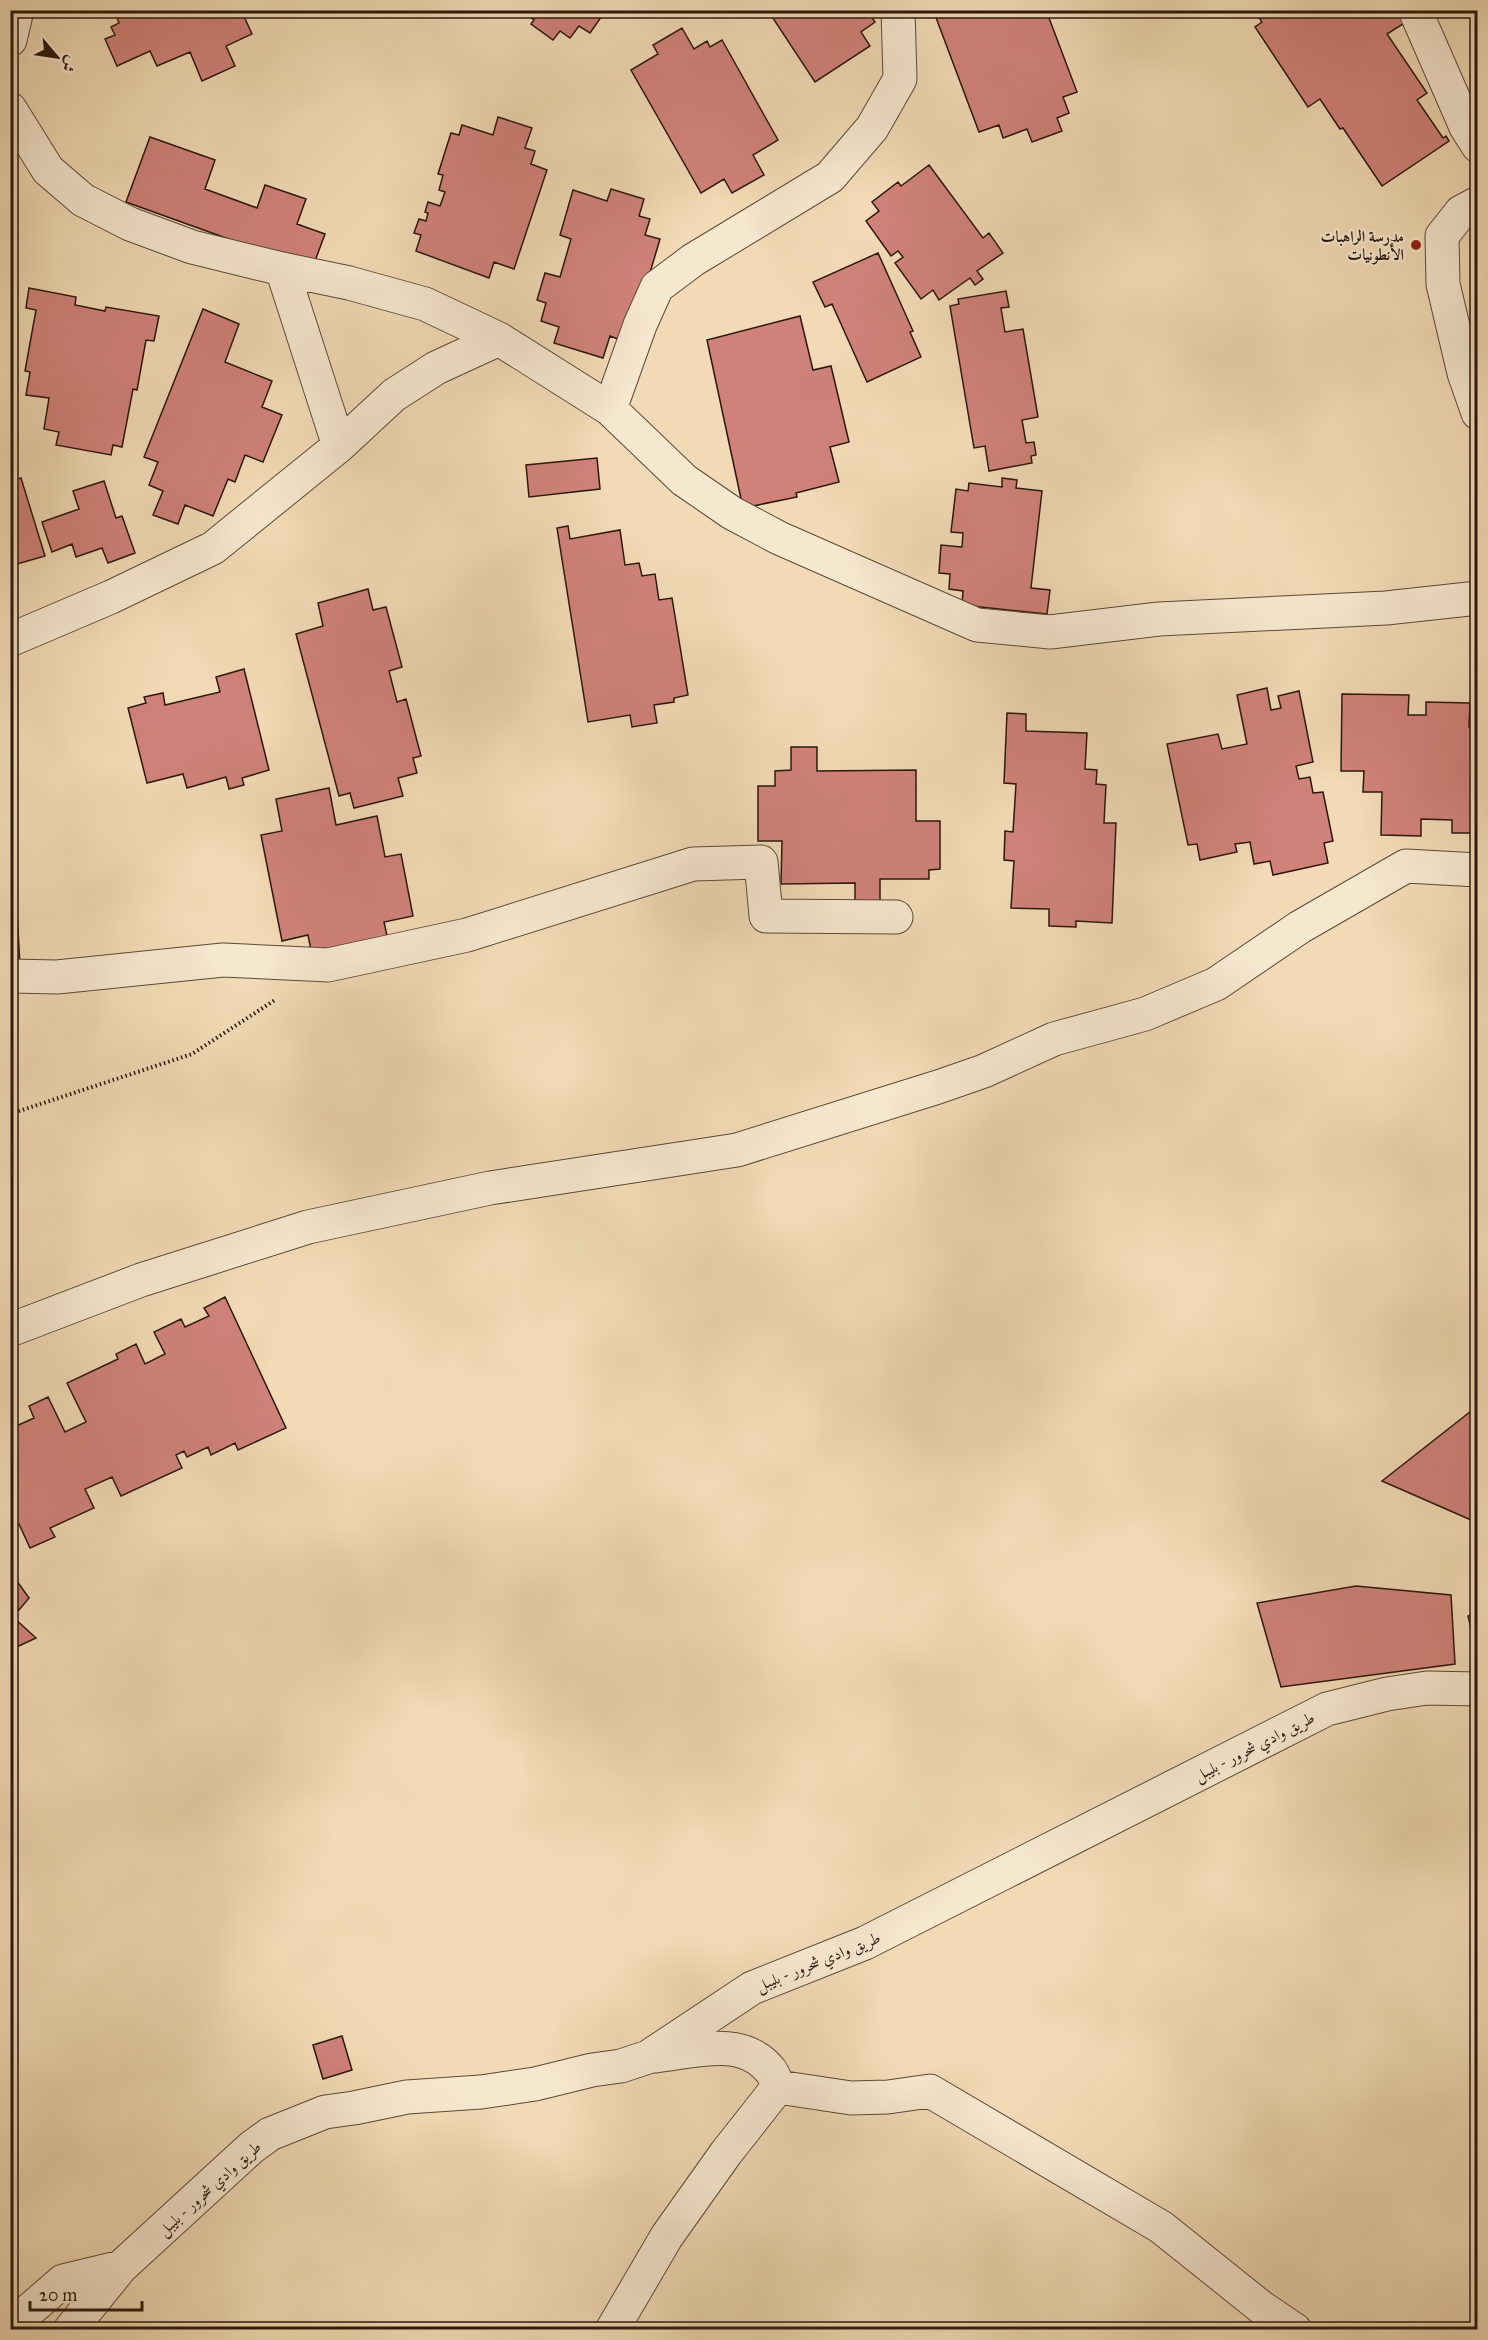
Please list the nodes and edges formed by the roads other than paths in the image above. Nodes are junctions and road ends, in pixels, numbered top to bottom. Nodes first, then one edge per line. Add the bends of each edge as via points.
1 (17, 10) edge
2 (898, 10) edge
3 (1415, 10) edge
4 (10, 40) edge
5 (10, 109) edge
6 (1478, 146) edge
7 (1478, 203) edge
8 (282, 269) junction
9 (499, 339) junction
10 (610, 408) junction
11 (1478, 413) edge
12 (339, 446) junction
13 (1478, 598) edge
14 (10, 640) edge
15 (1478, 870) edge
16 (896, 917) dead end
17 (10, 976) edge
18 (10, 1330) edge
19 (1478, 1689) edge
20 (648, 2057) junction
21 (778, 2087) junction
22 (121, 2267) junction
23 (10, 2327) edge
24 (69, 2330) edge
25 (612, 2330) edge
26 (1294, 2330) edge

1 - 4 street
2 - 10 street via 900,79 872,128 830,177 693,260 657,287
3 - 6 street
5 - 8 street via 48,170 82,200 130,224 192,246
7 - 11 street via 1461,213 1442,236 1443,284 1464,373
8 - 9 street via 425,304
8 - 12 street
9 - 10 street
9 - 12 street via 436,368 394,395
10 - 13 street via 684,480 732,513 790,543 977,625 1050,632 1159,619 1386,608
12 - 14 street via 213,548
15 - 18 street via 1406,866 1300,927 1215,984 1145,1014 1054,1039 938,1088 737,1150 490,1188 308,1227 141,1280
16 - 17 street via 766,916 761,862 693,864 467,935 328,965 223,960 57,977
19 - 20 street, طريق وادي شحرور - بليبل via 1417,1689 1327,1710 865,1943 752,1988
20 - 21 street via 735,2049 771,2070
20 - 22 street, طريق وادي شحرور - بليبل via 535,2084 407,2097 315,2116 270,2134 252,2148
21 - 25 street via 667,2236
21 - 26 street via 851,2098 930,2091 1161,2228
22 - 23 street via 63,2282
22 - 24 street, طريق وادي شحرور - بليبل

